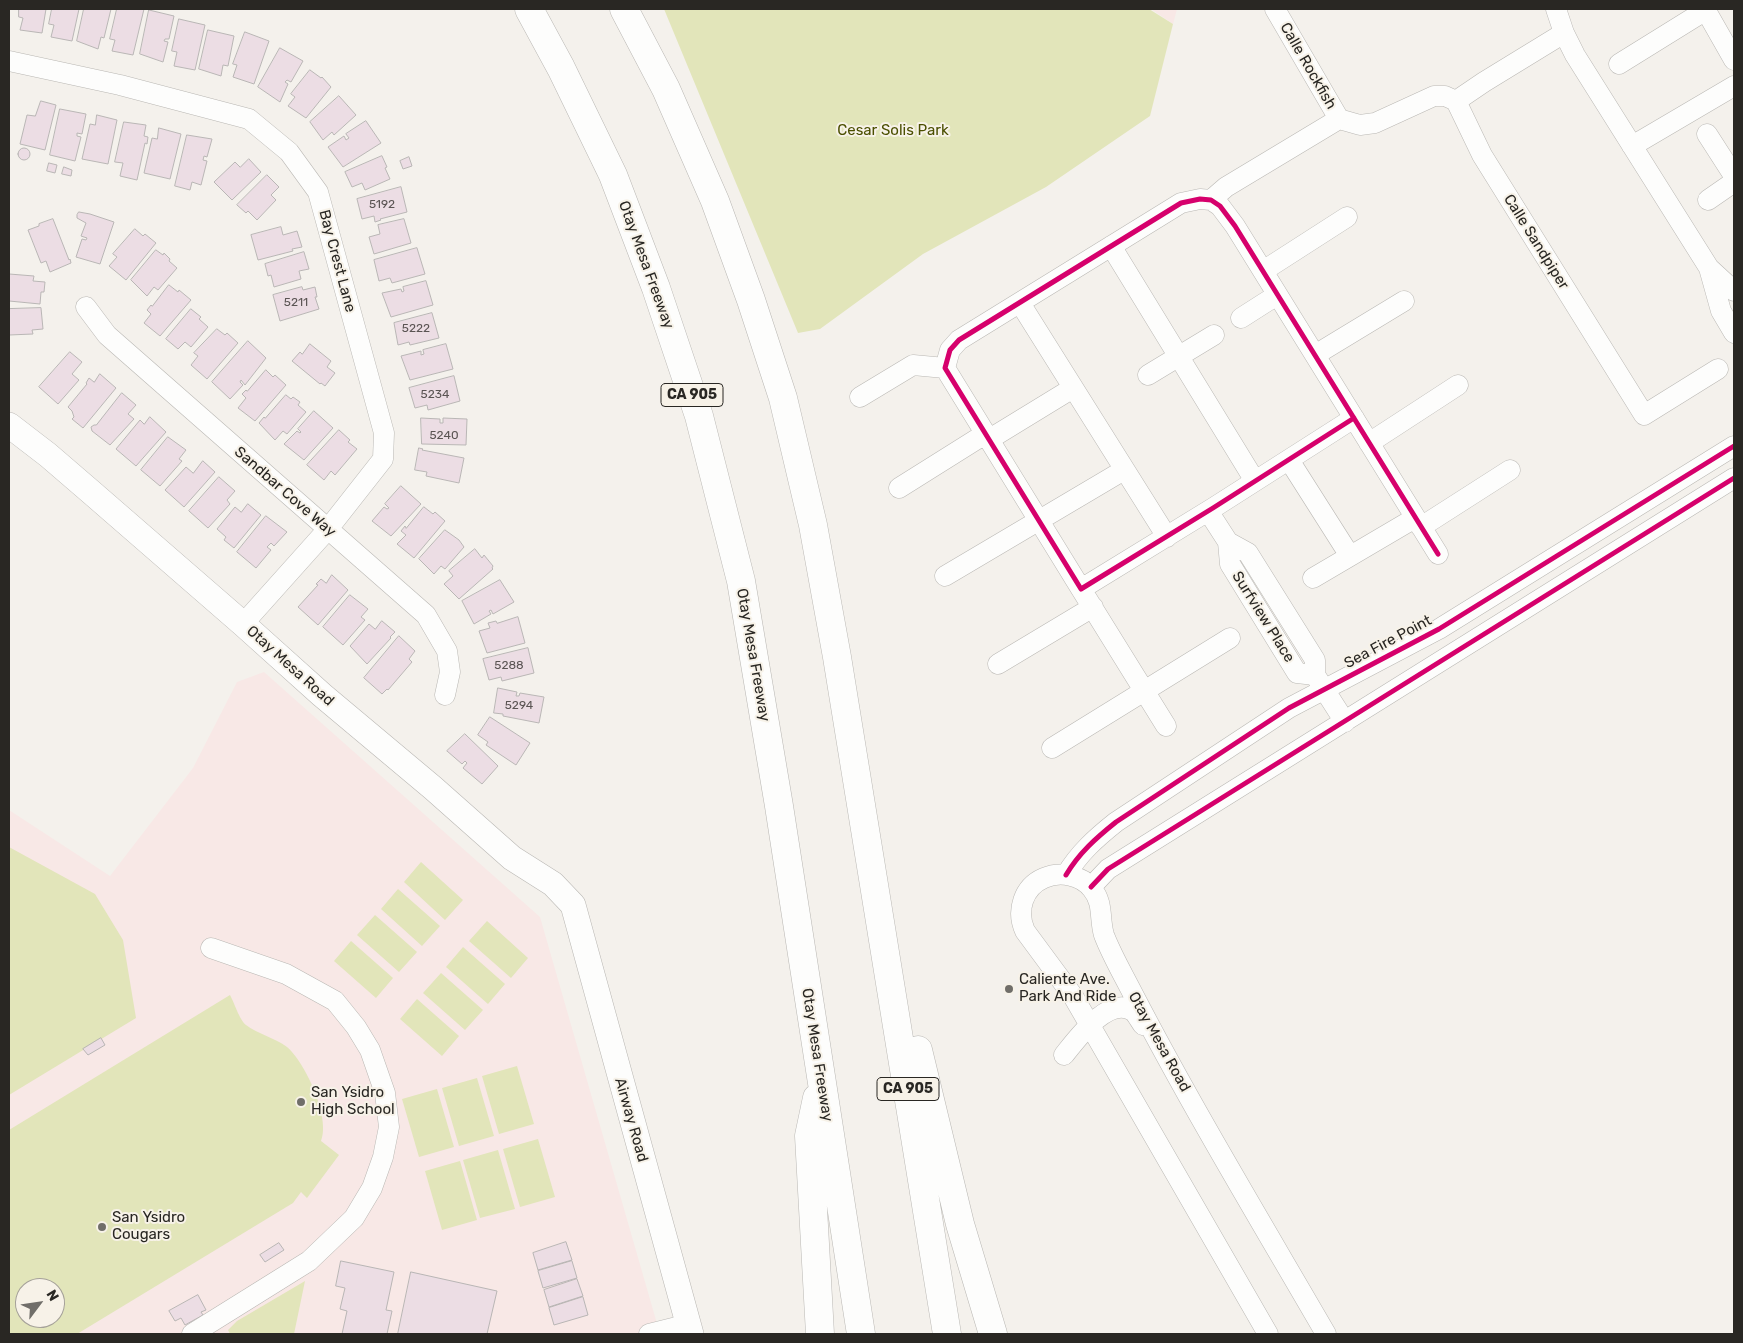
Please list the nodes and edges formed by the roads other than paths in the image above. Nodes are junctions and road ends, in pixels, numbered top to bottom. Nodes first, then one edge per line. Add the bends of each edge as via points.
1 (529, 9) edge
2 (624, 9) edge
3 (1275, 9) edge
4 (1556, 9) edge
5 (1706, 9) edge
6 (1564, 32) junction
7 (1734, 60) edge
8 (9, 61) edge
9 (1619, 64) dead end
10 (1734, 86) edge
11 (1456, 102) junction
12 (1339, 119) junction
13 (1707, 134) dead end
14 (1632, 146) junction
15 (1734, 176) edge
16 (1734, 182) edge
17 (1211, 200) junction
18 (1708, 200) dead end
19 (1348, 217) dead end
20 (1111, 246) junction
21 (1709, 268) junction
22 (1263, 271) junction
23 (1734, 292) edge
24 (1277, 295) junction
25 (1404, 301) dead end
26 (1020, 303) junction
27 (86, 307) dead end
28 (1241, 318) dead end
29 (1734, 333) edge
30 (1214, 335) dead end
31 (1315, 355) junction
32 (1179, 357) junction
33 (945, 368) junction
34 (1718, 369) dead end
35 (1148, 375) dead end
36 (1458, 385) dead end
37 (1073, 388) junction
38 (860, 397) dead end
39 (1354, 418) junction
40 (9, 425) edge
41 (986, 437) junction
42 (1369, 443) junction
43 (1734, 446) edge
44 (1289, 460) junction
45 (1124, 470) junction
46 (1510, 470) dead end
47 (1734, 478) edge
48 (1255, 481) junction
49 (899, 488) dead end
50 (1208, 511) junction
51 (1038, 520) junction
52 (1418, 522) junction
53 (328, 530) junction
54 (1167, 536) junction
55 (1438, 554) dead end
56 (1350, 556) junction
57 (946, 576) dead end
58 (1313, 578) dead end
59 (1081, 589) junction
60 (1093, 607) junction
61 (243, 624) junction
62 (1230, 638) dead end
63 (998, 664) dead end
64 (1320, 682) junction
65 (1145, 691) junction
66 (446, 695) dead end
67 (1345, 722) junction
68 (1166, 726) dead end
69 (1052, 748) dead end
70 (868, 844) junction
71 (1066, 875) junction
72 (1091, 887) junction
73 (573, 905) joint
74 (211, 948) dead end
75 (1090, 1025) junction
76 (1164, 1053) junction
77 (1107, 1055) junction
78 (820, 1079) junction
79 (690, 1329) edge
80 (201, 1332) edge
81 (649, 1334) edge
82 (820, 1334) edge
83 (861, 1334) edge
84 (947, 1334) edge
85 (993, 1334) edge
86 (1268, 1334) edge
87 (1326, 1334) edge

1 - 78 highway, Otay Mesa Freeway / CA 905 via 612,175 656,288 699,416 741,581
2 - 70 highway, CA 905 via 666,89 715,201 783,398 816,544
3 - 12 street, Calle Rockfish
4 - 6 street
5 - 7 street
5 - 9 street
6 - 11 street
6 - 14 street
8 - 53 street, Bay Crest Lane via 120,85 249,119 289,152 318,192 384,433 383,459
10 - 14 street
11 - 12 street, Calle Rockfish via 1445,96 1434,96 1375,123 1360,125
11 - 34 street, Calle Sandpiper via 1482,155 1644,415
12 - 17 street via 1226,187
13 - 15 street
14 - 21 street
16 - 18 street
17 - 20 street via 1182,203
17 - 22 street via 1220,206 1235,226
19 - 22 street
20 - 26 street
20 - 32 street
21 - 23 street
21 - 29 street via 1721,311
22 - 24 street
24 - 28 street
24 - 31 street
25 - 31 street
26 - 33 street via 960,340 950,350
26 - 37 street
27 - 53 street, Sandbar Cove Way via 107,335
30 - 32 street
31 - 39 street
32 - 35 street
32 - 48 street
33 - 38 street via 913,365
33 - 41 street
36 - 42 street
37 - 41 street
37 - 45 street
39 - 42 street
39 - 44 street
40 - 61 main road, Otay Mesa Road
41 - 49 street
41 - 51 street
42 - 52 street
43 - 64 street, Sea Fire Point via 1440,629
44 - 48 street
44 - 56 street
45 - 51 street
45 - 54 street
46 - 52 street
47 - 67 street
48 - 50 street
50 - 54 street
50 - 64 street, Surfview Place via 1228,542 1248,553 1315,660
51 - 57 street
51 - 59 street
52 - 55 street
52 - 56 street
53 - 61 street, Bay Crest Lane
53 - 66 street, Sandbar Cove Way via 426,615 447,652 450,672
54 - 59 street
56 - 58 street
59 - 60 street
60 - 63 street
60 - 65 street
61 - 73 main road, Otay Mesa Road via 512,858 553,884
62 - 65 street
64 - 67 street, Surfview Place
64 - 71 street, Sea Fire Point via 1289,708 1116,822 1091,842
65 - 68 street
65 - 69 street
67 - 72 street via 1108,869
70 - 84 highway, CA 905
70 - 85 highway via 960,1224
71 - 72 street via 1076,877
71 - 75 street via 1046,877 1034,883 1021,905 1021,923
72 - 76 street, Otay Mesa Road via 1099,900 1102,928 1109,947
73 - 79 main road, Airway Road
74 - 80 street via 286,974 335,1002 370,1050 385,1093 389,1127 372,1188 354,1218 309,1261
75 - 76 street via 1113,1010 1133,1012
75 - 77 street
75 - 77 street via 1064,1055 1082,1050
76 - 87 street, Otay Mesa Road
77 - 86 street
78 - 82 highway via 809,1136
78 - 83 highway, Otay Mesa Freeway / CA 905
79 - 81 street

